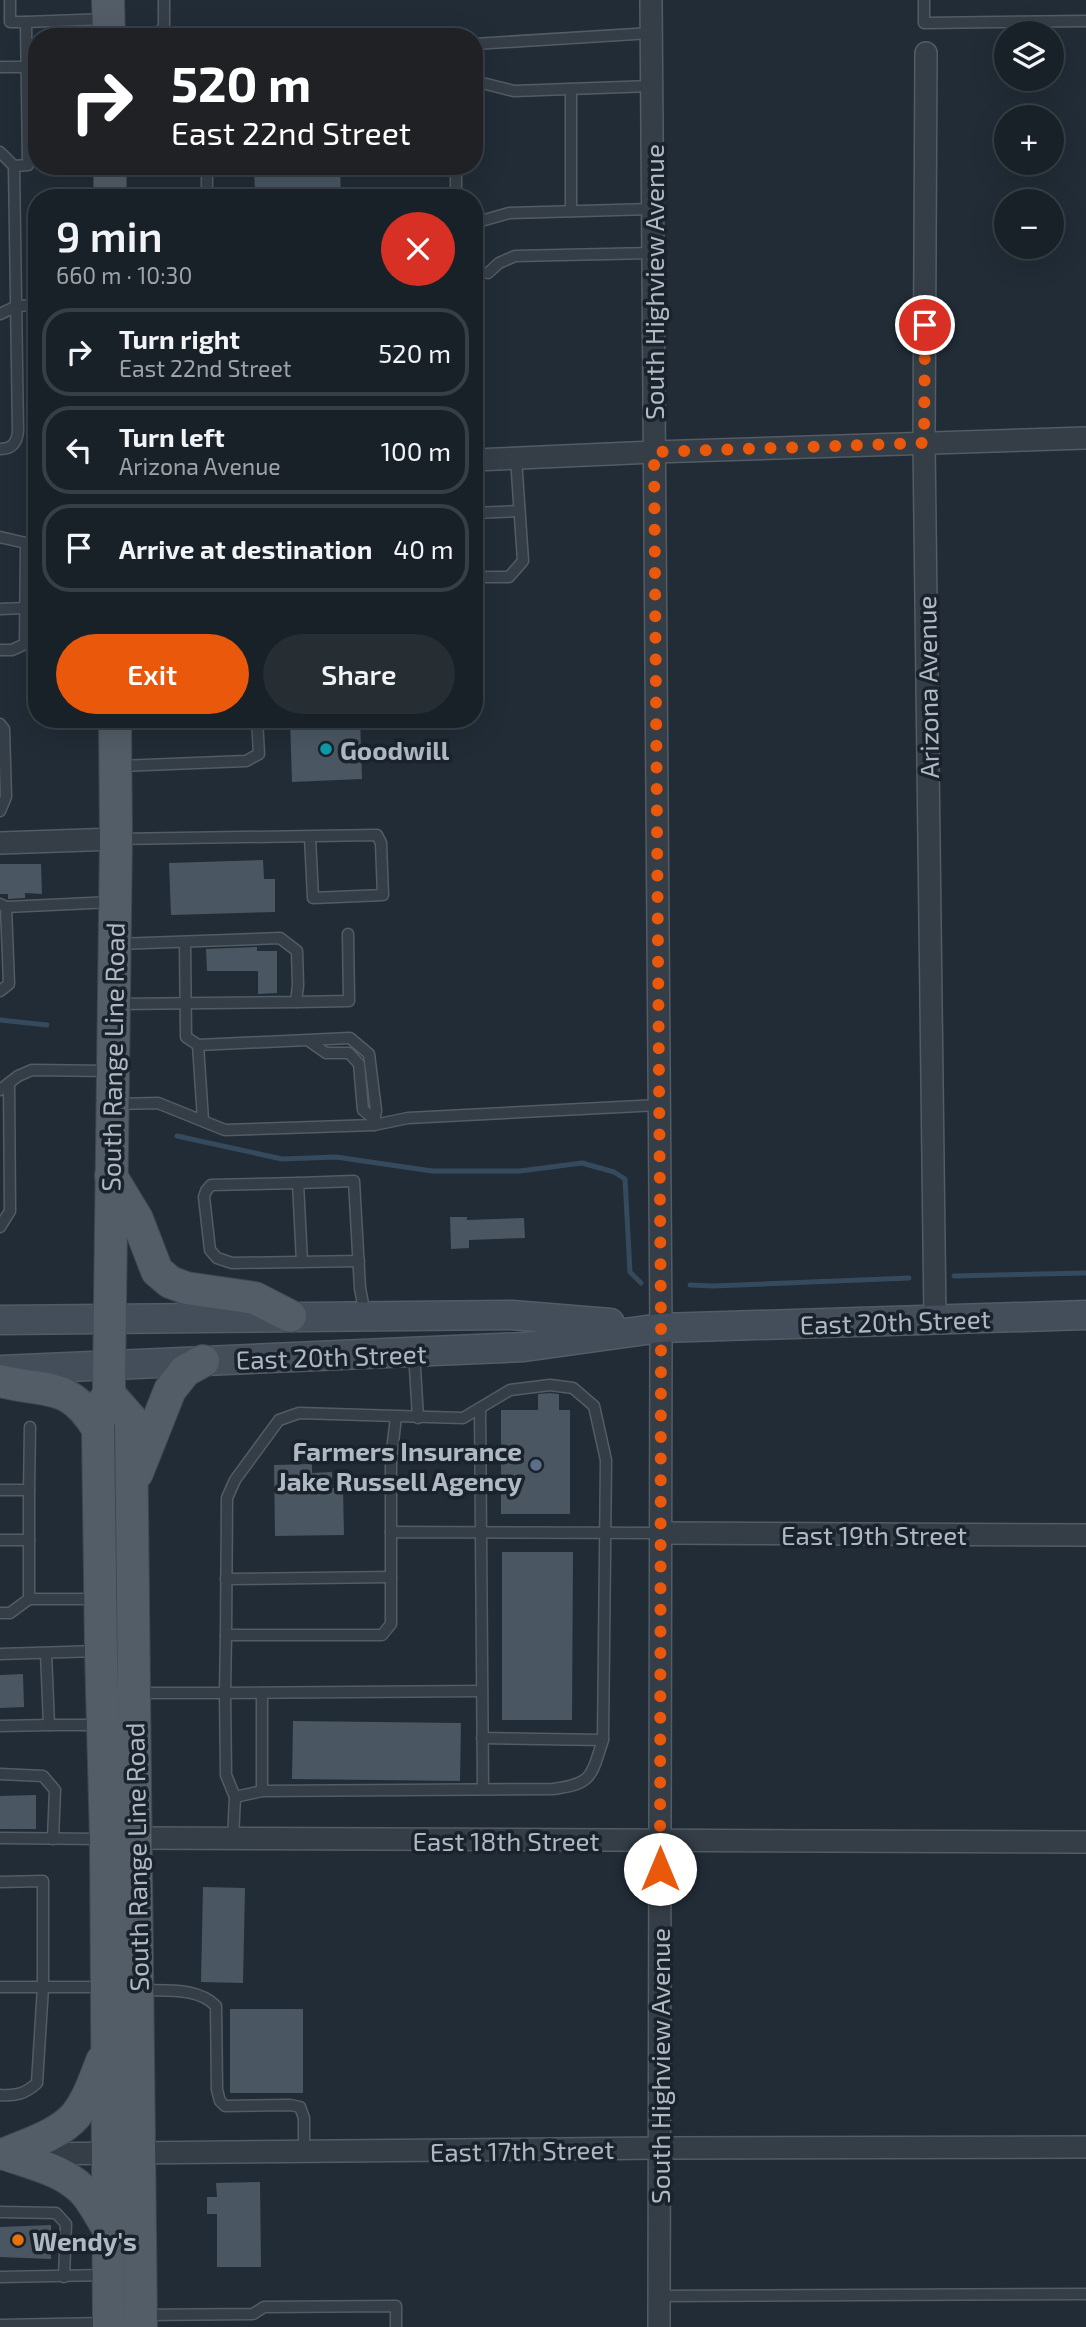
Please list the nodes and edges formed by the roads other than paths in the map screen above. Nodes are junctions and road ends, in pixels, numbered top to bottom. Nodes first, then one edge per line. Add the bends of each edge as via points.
1 (10, 0) edge
2 (164, 0) edge
3 (651, 0) edge
4 (924, 0) edge
5 (1086, 21) edge
6 (5, 22) edge
7 (26, 22) junction
8 (109, 23) edge
9 (131, 28) edge
10 (164, 28) edge
11 (651, 33) junction
12 (483, 43) edge
13 (926, 53) dead end
14 (0, 67) edge
15 (27, 67) junction
16 (483, 82) edge
17 (651, 86) junction
18 (28, 87) edge
19 (571, 89) junction
20 (0, 152) edge
21 (28, 165) edge
22 (14, 166) junction
23 (652, 208) junction
24 (571, 211) junction
25 (483, 220) edge
26 (652, 253) junction
27 (488, 273) dead end
28 (28, 305) edge
29 (17, 306) junction
30 (0, 314) edge
31 (1086, 438) edge
32 (924, 443) junction
33 (0, 449) edge
34 (654, 452) junction
35 (516, 458) junction
36 (483, 460) edge
37 (519, 511) junction
38 (483, 513) edge
39 (2, 539) edge
40 (28, 542) edge
41 (483, 577) edge
42 (28, 586) edge
43 (26, 608) junction
44 (0, 609) edge
45 (28, 642) edge
46 (25, 644) junction
47 (0, 650) edge
48 (0, 724) edge
49 (115, 728) edge
50 (257, 728) edge
51 (115, 766) junction
52 (0, 811) edge
53 (310, 837) junction
54 (116, 839) junction
55 (0, 843) edge
56 (114, 902) junction
57 (3, 905) edge
58 (348, 934) dead end
59 (185, 943) junction
60 (114, 944) junction
61 (4, 988) edge
62 (185, 1002) junction
63 (296, 1002) junction
64 (113, 1004) junction
65 (198, 1045) junction
66 (112, 1071) junction
67 (4, 1086) edge
68 (112, 1104) junction
69 (659, 1105) junction
70 (203, 1120) junction
71 (374, 1122) junction
72 (111, 1175) junction
73 (298, 1183) junction
74 (0, 1227) edge
75 (359, 1261) junction
76 (302, 1262) junction
77 (366, 1315) junction
78 (1086, 1315) edge
79 (290, 1316) junction
80 (109, 1318) junction
81 (0, 1320) edge
82 (935, 1320) junction
83 (661, 1328) junction
84 (416, 1352) junction
85 (203, 1361) junction
86 (0, 1370) edge
87 (109, 1380) junction
88 (0, 1381) edge
89 (480, 1408) junction
90 (396, 1417) junction
91 (418, 1418) junction
92 (30, 1427) dead end
93 (98, 1429) junction
94 (133, 1484) junction
95 (0, 1490) edge
96 (29, 1490) junction
97 (391, 1532) junction
98 (481, 1532) junction
99 (605, 1533) junction
100 (662, 1533) junction
101 (1086, 1535) edge
102 (0, 1540) edge
103 (29, 1540) junction
104 (391, 1577) junction
105 (226, 1578) junction
106 (29, 1599) junction
107 (100, 1599) junction
108 (0, 1613) edge
109 (226, 1635) junction
110 (101, 1651) junction
111 (46, 1653) junction
112 (0, 1654) edge
113 (482, 1691) junction
114 (135, 1693) junction
115 (225, 1693) junction
116 (262, 1693) junction
117 (103, 1725) junction
118 (0, 1726) edge
119 (49, 1726) junction
120 (482, 1738) junction
121 (603, 1740) junction
122 (0, 1774) edge
123 (483, 1789) junction
124 (262, 1791) junction
125 (235, 1797) junction
126 (0, 1838) edge
127 (233, 1838) junction
128 (54, 1839) junction
129 (121, 1839) junction
130 (660, 1841) junction
131 (1086, 1842) edge
132 (0, 1882) edge
133 (0, 1987) edge
134 (43, 1987) junction
135 (123, 1988) junction
136 (107, 2048) junction
137 (0, 2095) edge
138 (1086, 2147) edge
139 (659, 2148) junction
140 (304, 2152) junction
141 (2, 2154) edge
142 (139, 2154) junction
143 (106, 2155) junction
144 (0, 2212) edge
145 (108, 2229) junction
146 (109, 2275) junction
147 (0, 2277) edge
148 (64, 2277) junction
149 (1086, 2294) edge
150 (659, 2296) junction
151 (253, 2314) junction
152 (141, 2321) edge
153 (0, 2325) edge
154 (42, 2325) edge
155 (109, 2325) edge
156 (253, 2327) edge
157 (396, 2327) edge
158 (659, 2327) edge

1 - 6 lane
2 - 10 lane
3 - 11 street, South Highview Avenue
4 - 5 lane via 924,23
6 - 7 lane
7 - 8 lane
7 - 15 lane
8 - 9 lane
11 - 12 lane
11 - 17 street, South Highview Avenue
13 - 32 street, Arizona Avenue
14 - 15 lane
15 - 18 lane
16 - 19 lane via 514,91
17 - 19 lane
17 - 23 street, South Highview Avenue
19 - 24 lane
20 - 22 lane
21 - 22 lane
22 - 29 lane
23 - 24 lane
23 - 26 street, South Highview Avenue
24 - 25 lane via 509,213
26 - 27 lane via 515,256
26 - 34 street, South Highview Avenue
28 - 29 lane
29 - 30 lane
29 - 33 lane via 17,440
31 - 32 street
32 - 34 street
32 - 82 street, Arizona Avenue
34 - 35 street
34 - 69 street, South Highview Avenue
35 - 36 street
35 - 37 lane
37 - 38 lane
37 - 41 lane via 523,561 509,577
39 - 40 lane
42 - 43 lane
43 - 44 lane
43 - 46 lane
45 - 46 lane
46 - 47 lane
48 - 52 lane via 4,729 6,797
49 - 51 main road, South Range Line Road
50 - 51 lane via 258,754 246,761
51 - 54 main road, South Range Line Road
53 - 53 lane via 377,835 382,843 383,895 313,898
53 - 54 lane
54 - 55 street
54 - 56 main road, South Range Line Road
56 - 57 lane
56 - 60 main road, South Range Line Road
57 - 61 lane
58 - 63 lane via 349,1001
59 - 60 lane
59 - 62 lane
59 - 63 lane via 280,938 297,951
60 - 64 main road, South Range Line Road
62 - 63 lane
62 - 64 lane
62 - 65 lane via 186,1037
64 - 66 main road, South Range Line Road
65 - 70 lane
65 - 71 lane via 350,1038 369,1054
66 - 67 lane via 32,1070
66 - 68 main road, South Range Line Road
67 - 74 lane via 10,1211
68 - 70 lane via 158,1103
68 - 72 main road, South Range Line Road
69 - 71 lane
69 - 83 street, South Highview Avenue
70 - 71 lane via 225,1130
72 - 79 main road via 137,1219 157,1271 170,1282 255,1298
72 - 80 main road, South Range Line Road
73 - 75 lane via 354,1181
73 - 76 lane
73 - 76 lane via 211,1185 204,1197 210,1250 217,1258 232,1263
75 - 76 lane
75 - 77 lane
77 - 79 main road, East 20th Street
77 - 83 main road, East 20th Street via 512,1315
78 - 82 main road, East 20th Street
79 - 80 main road, East 20th Street
80 - 81 main road, East 20th Street
80 - 87 main road, South Range Line Road
82 - 83 main road, East 20th Street
83 - 84 main road, East 20th Street via 524,1346
83 - 100 street, South Highview Avenue
84 - 85 main road, East 20th Street
84 - 91 lane
85 - 87 main road, East 20th Street
85 - 94 main road via 185,1371 170,1390
86 - 87 main road, East 20th Street
87 - 93 main road, South Range Line Road
87 - 94 main road, South Range Line Road via 131,1419
88 - 93 main road via 66,1395 85,1408
89 - 91 lane via 463,1418
89 - 98 lane
89 - 99 lane via 510,1391 550,1385 573,1388 594,1406 606,1460
90 - 91 lane
90 - 97 lane
90 - 105 lane via 299,1413 279,1420 234,1480 227,1498
92 - 96 lane
93 - 107 main road, South Range Line Road
94 - 114 main road, South Range Line Road
95 - 96 lane
96 - 103 lane
97 - 98 lane
97 - 104 lane
98 - 99 lane
98 - 113 lane
99 - 100 lane
99 - 121 lane
100 - 101 street, East 19th Street
100 - 130 street, South Highview Avenue
102 - 103 lane
103 - 106 lane
104 - 105 lane
104 - 109 lane via 391,1624 382,1635
105 - 109 lane
106 - 107 lane
106 - 108 lane via 10,1613
107 - 110 main road, South Range Line Road
109 - 115 lane
110 - 111 lane
110 - 117 main road, South Range Line Road
111 - 112 lane
111 - 119 lane
113 - 116 lane
113 - 120 lane
114 - 115 lane
114 - 129 main road, South Range Line Road
115 - 116 lane
115 - 125 lane via 226,1774
116 - 124 lane
117 - 119 lane
117 - 129 main road, South Range Line Road
118 - 119 lane
120 - 121 lane
120 - 123 lane
121 - 123 lane via 592,1775 577,1786
122 - 128 lane via 43,1776 55,1790
123 - 124 lane
124 - 125 lane
125 - 127 lane
126 - 128 lane, East 18th Street
127 - 129 street, East 18th Street
127 - 130 street, East 18th Street
128 - 129 lane, East 18th Street
129 - 135 main road, South Range Line Road
130 - 131 street, East 18th Street
130 - 139 street, South Highview Avenue
132 - 134 lane via 43,1881
133 - 134 lane
134 - 135 lane
134 - 137 lane via 37,2083 16,2096
135 - 136 main road, South Range Line Road
135 - 140 lane via 185,1992 210,1999 216,2006 220,2101 225,2106 300,2107
135 - 142 main road, South Range Line Road
136 - 141 main road via 75,2115 55,2132
136 - 143 main road, South Range Line Road
138 - 139 street, East 17th Street
139 - 140 street, East 17th Street
139 - 150 street, South Highview Avenue
140 - 142 street, East 17th Street
141 - 143 street, East 17th Street
141 - 145 main road via 74,2182
142 - 143 street, East 17th Street
142 - 152 main road, South Range Line Road
143 - 145 main road, South Range Line Road
144 - 148 lane via 56,2213 66,2224
145 - 146 main road, South Range Line Road
146 - 148 lane
146 - 155 main road, South Range Line Road
147 - 148 lane
149 - 150 lane
150 - 158 street, South Highview Avenue
151 - 152 lane
151 - 156 lane
151 - 157 lane via 264,2307 396,2306
153 - 154 lane
154 - 155 lane

